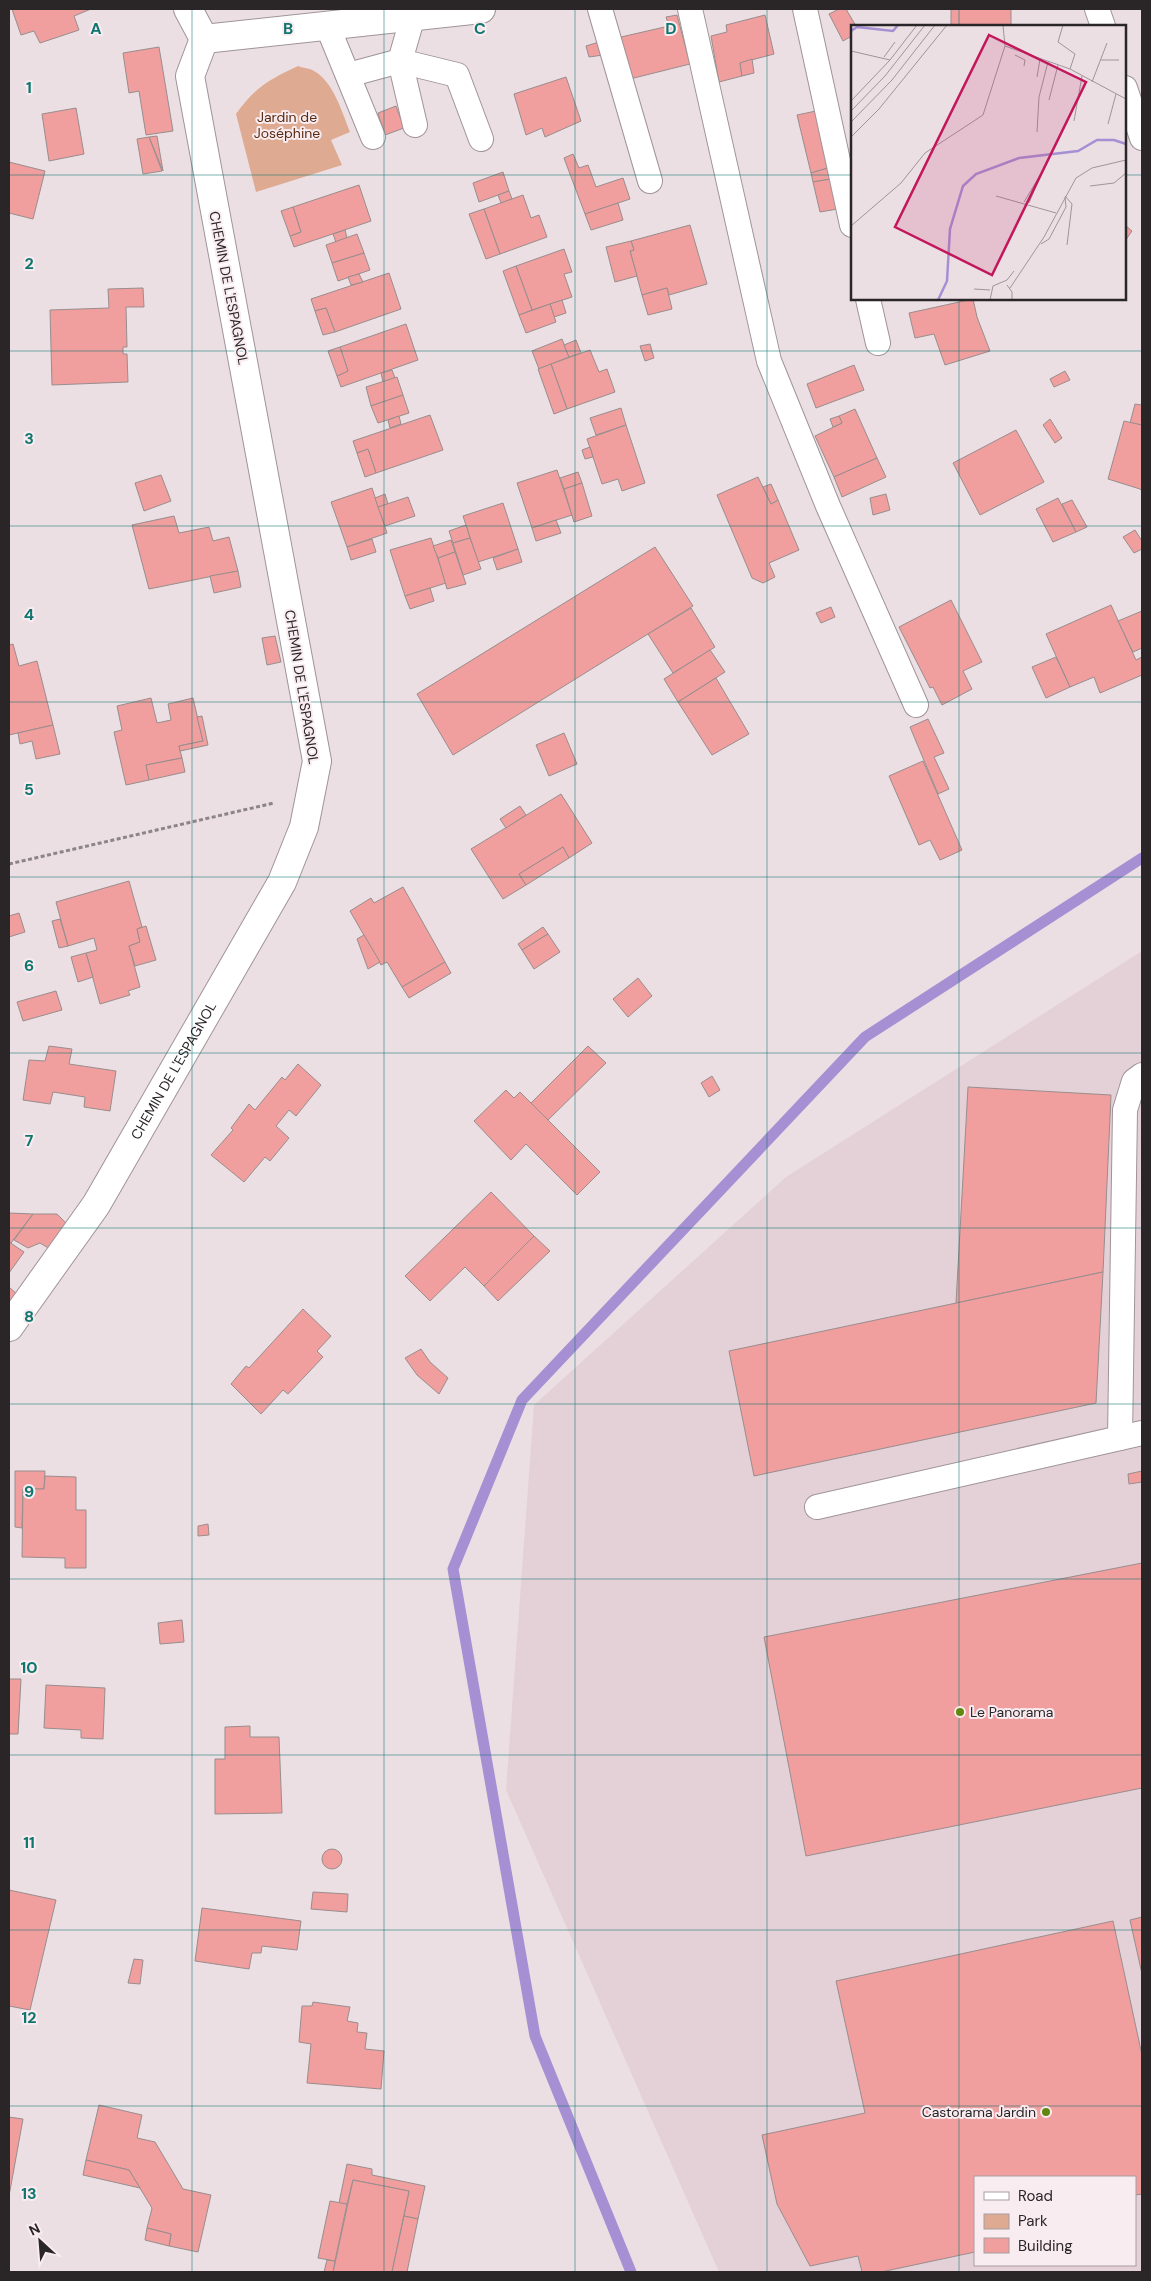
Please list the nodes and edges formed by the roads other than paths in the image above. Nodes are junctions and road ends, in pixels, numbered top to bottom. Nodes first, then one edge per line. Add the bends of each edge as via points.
1 (188, 9) edge
2 (481, 9) edge
3 (600, 9) edge
4 (690, 9) edge
5 (805, 9) edge
6 (1097, 9) edge
7 (413, 16) junction
8 (327, 25) junction
9 (1103, 25) edge
10 (204, 39) junction
11 (400, 61) junction
12 (348, 75) junction
13 (1126, 91) edge
14 (415, 125) dead end
15 (373, 136) dead end
16 (1142, 138) edge
17 (481, 139) dead end
18 (650, 181) dead end
19 (851, 220) edge
20 (868, 300) edge
21 (878, 343) dead end
22 (916, 705) dead end
23 (1142, 1075) edge
24 (9, 1327) edge
25 (1131, 1436) edge
26 (817, 1508) dead end

1 - 10 street
2 - 7 street
3 - 18 lane
4 - 22 lane via 769,362
5 - 19 lane
6 - 9 lane
7 - 8 street
7 - 11 lane
8 - 10 street
8 - 12 lane
10 - 24 street, CHEMIN DE L'ESPAGNOL via 190,76 317,761 304,827 282,882 96,1205
11 - 12 lane
11 - 14 lane
11 - 17 lane via 457,75
12 - 15 lane
13 - 16 lane
20 - 21 lane
23 - 25 lane via 1134,1081 1125,1110
25 - 26 lane

